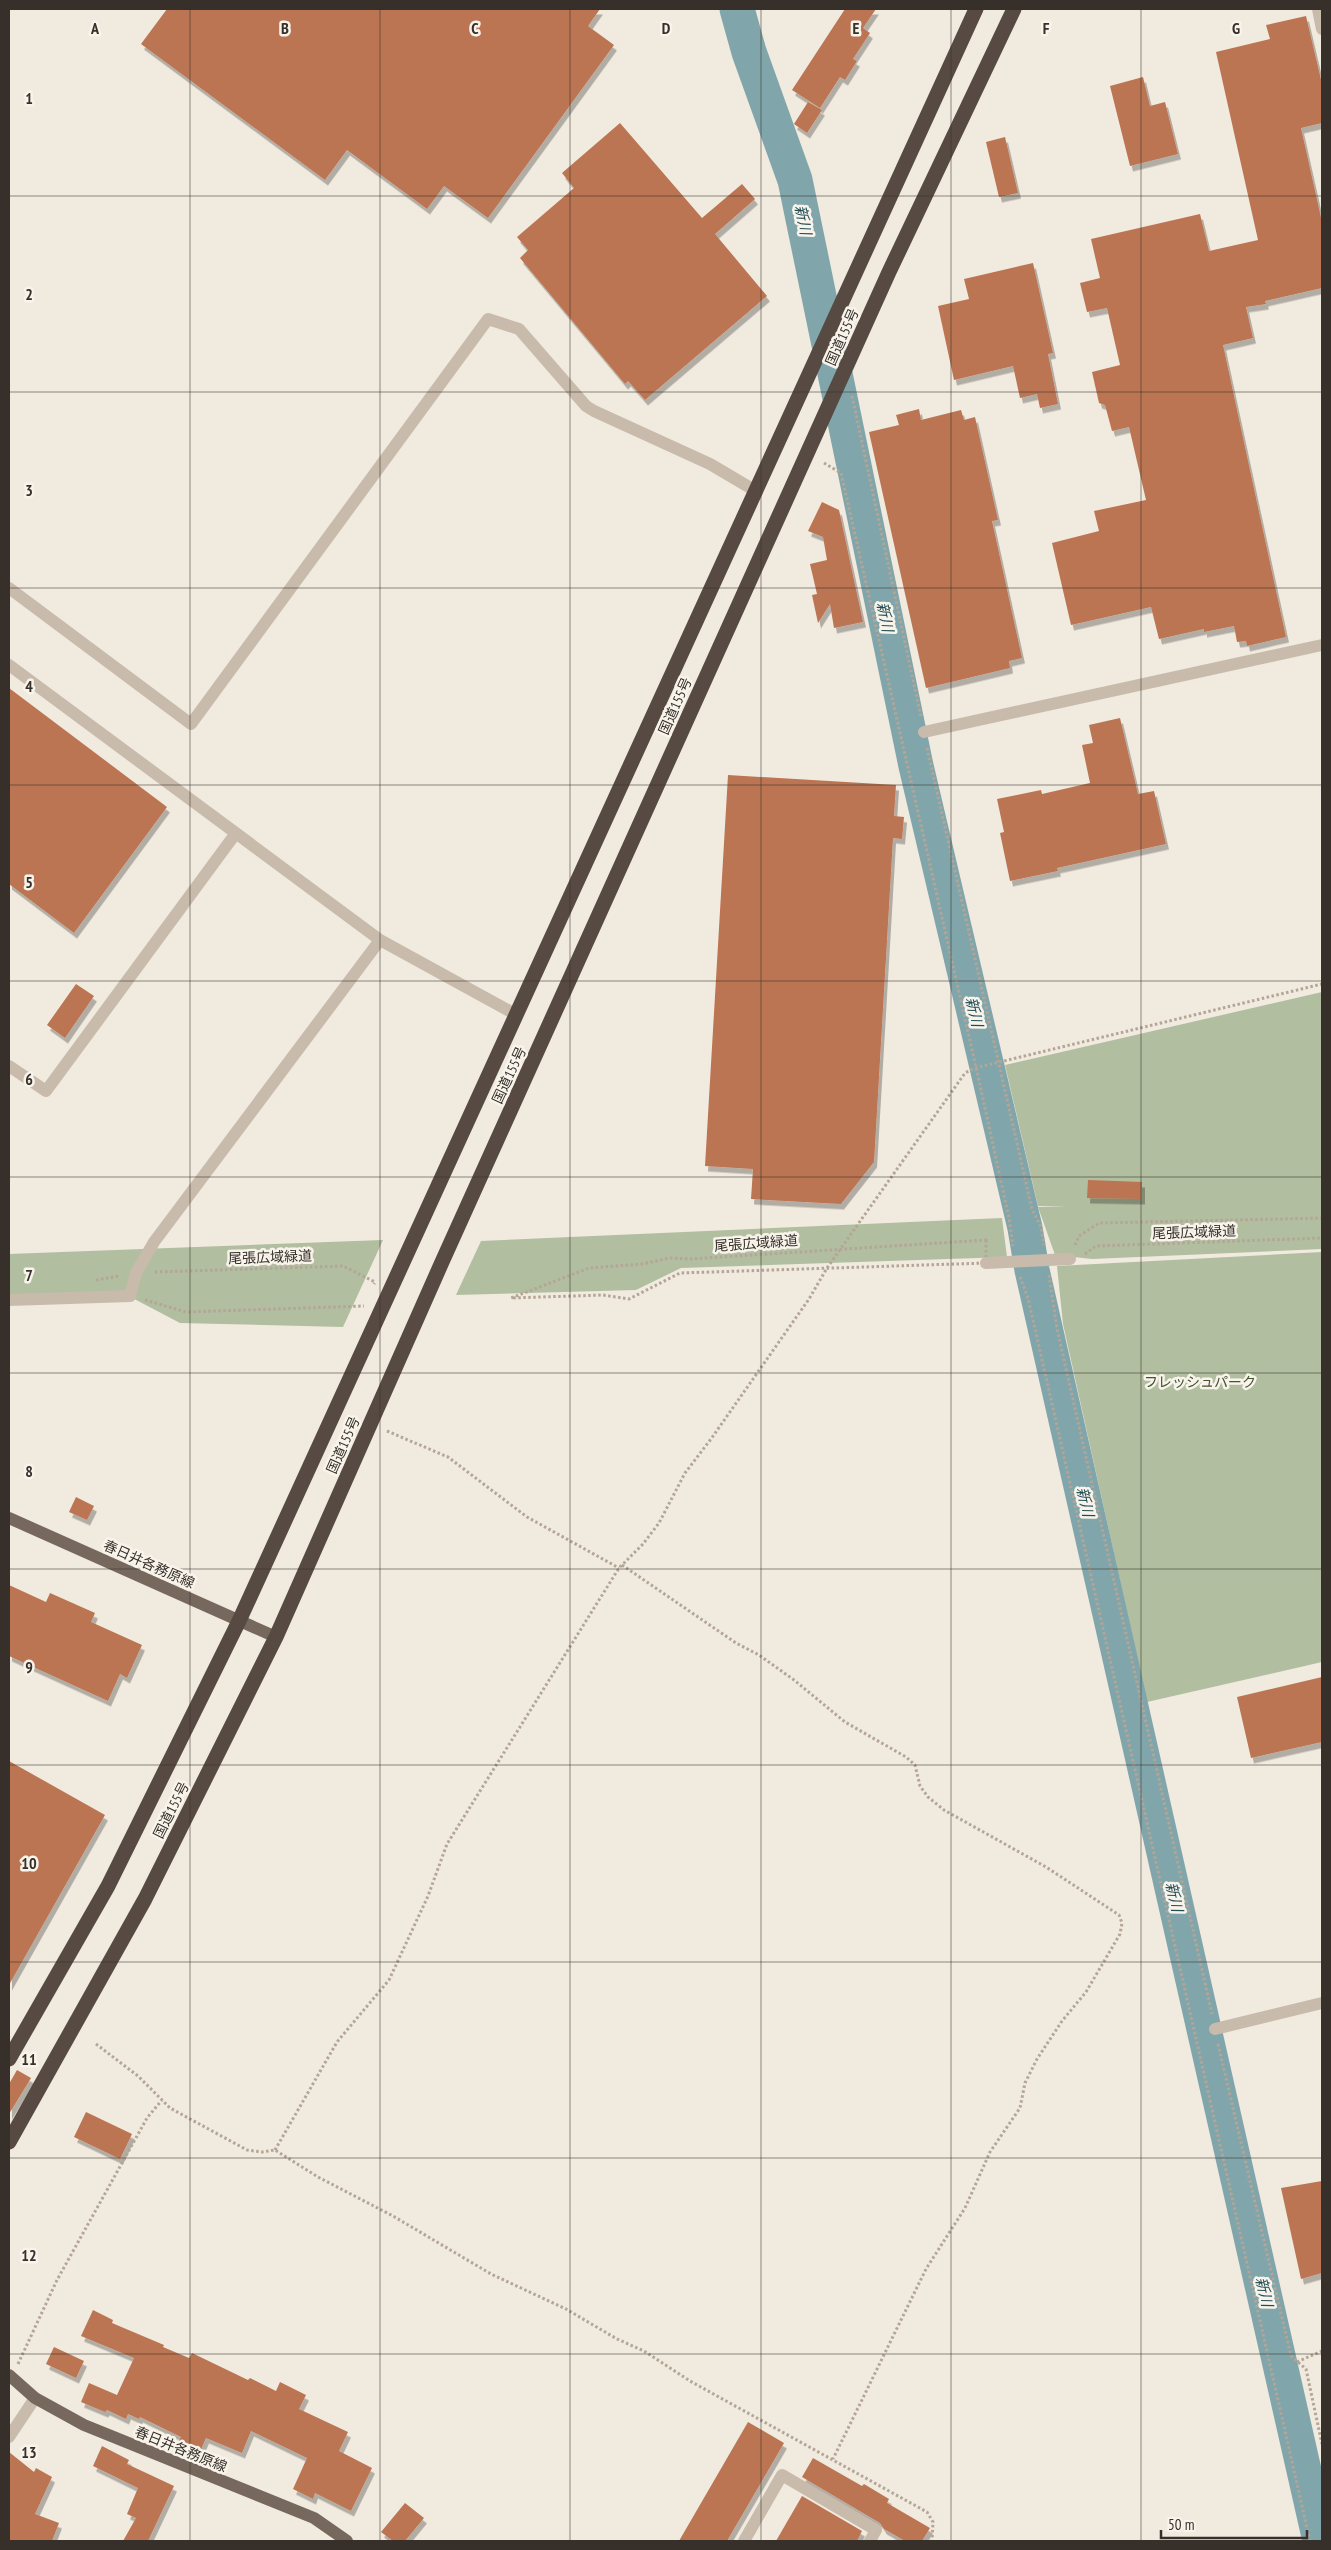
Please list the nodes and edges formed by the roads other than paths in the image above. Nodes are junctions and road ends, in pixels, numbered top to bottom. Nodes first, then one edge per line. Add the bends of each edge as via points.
1 (976, 9) edge
2 (1014, 9) edge
3 (1318, 9) edge
4 (1322, 28) edge
5 (754, 490) junction
6 (9, 588) edge
7 (1322, 645) edge
8 (9, 665) edge
9 (924, 732) road end
10 (236, 833) junction
11 (380, 940) junction
12 (515, 1014) junction
13 (9, 1066) edge
14 (1070, 1259) road end
15 (986, 1263) road end
16 (9, 1300) edge
17 (9, 1518) edge
18 (239, 1621) junction
19 (276, 1637) junction
20 (1322, 2003) edge
21 (1215, 2029) road end
22 (9, 2059) edge
23 (9, 2142) edge
24 (10, 2376) edge
25 (35, 2398) junction
26 (9, 2437) edge
27 (347, 2541) edge
28 (744, 2541) edge
29 (870, 2541) edge

1 - 5 highway, 国道155号
2 - 19 highway, 国道155号 via 806,455
3 - 4 street
5 - 6 street via 710,464 586,406 519,329 488,319 191,724
5 - 12 highway, 国道155号
7 - 9 street
8 - 10 street
10 - 11 street
10 - 13 street via 46,1091
11 - 12 street
11 - 16 street via 154,1242 136,1272 130,1296
12 - 18 highway, 国道155号
14 - 15 street
17 - 18 main road, 春日井各務原線
18 - 19 main road, 春日井各務原線
18 - 22 highway, 国道155号 via 108,1886
19 - 23 highway, 国道155号 via 145,1899
20 - 21 street
24 - 25 main road, 春日井各務原線
25 - 26 street
25 - 27 main road, 春日井各務原線 via 84,2425 314,2518
28 - 29 street via 782,2475 876,2530

